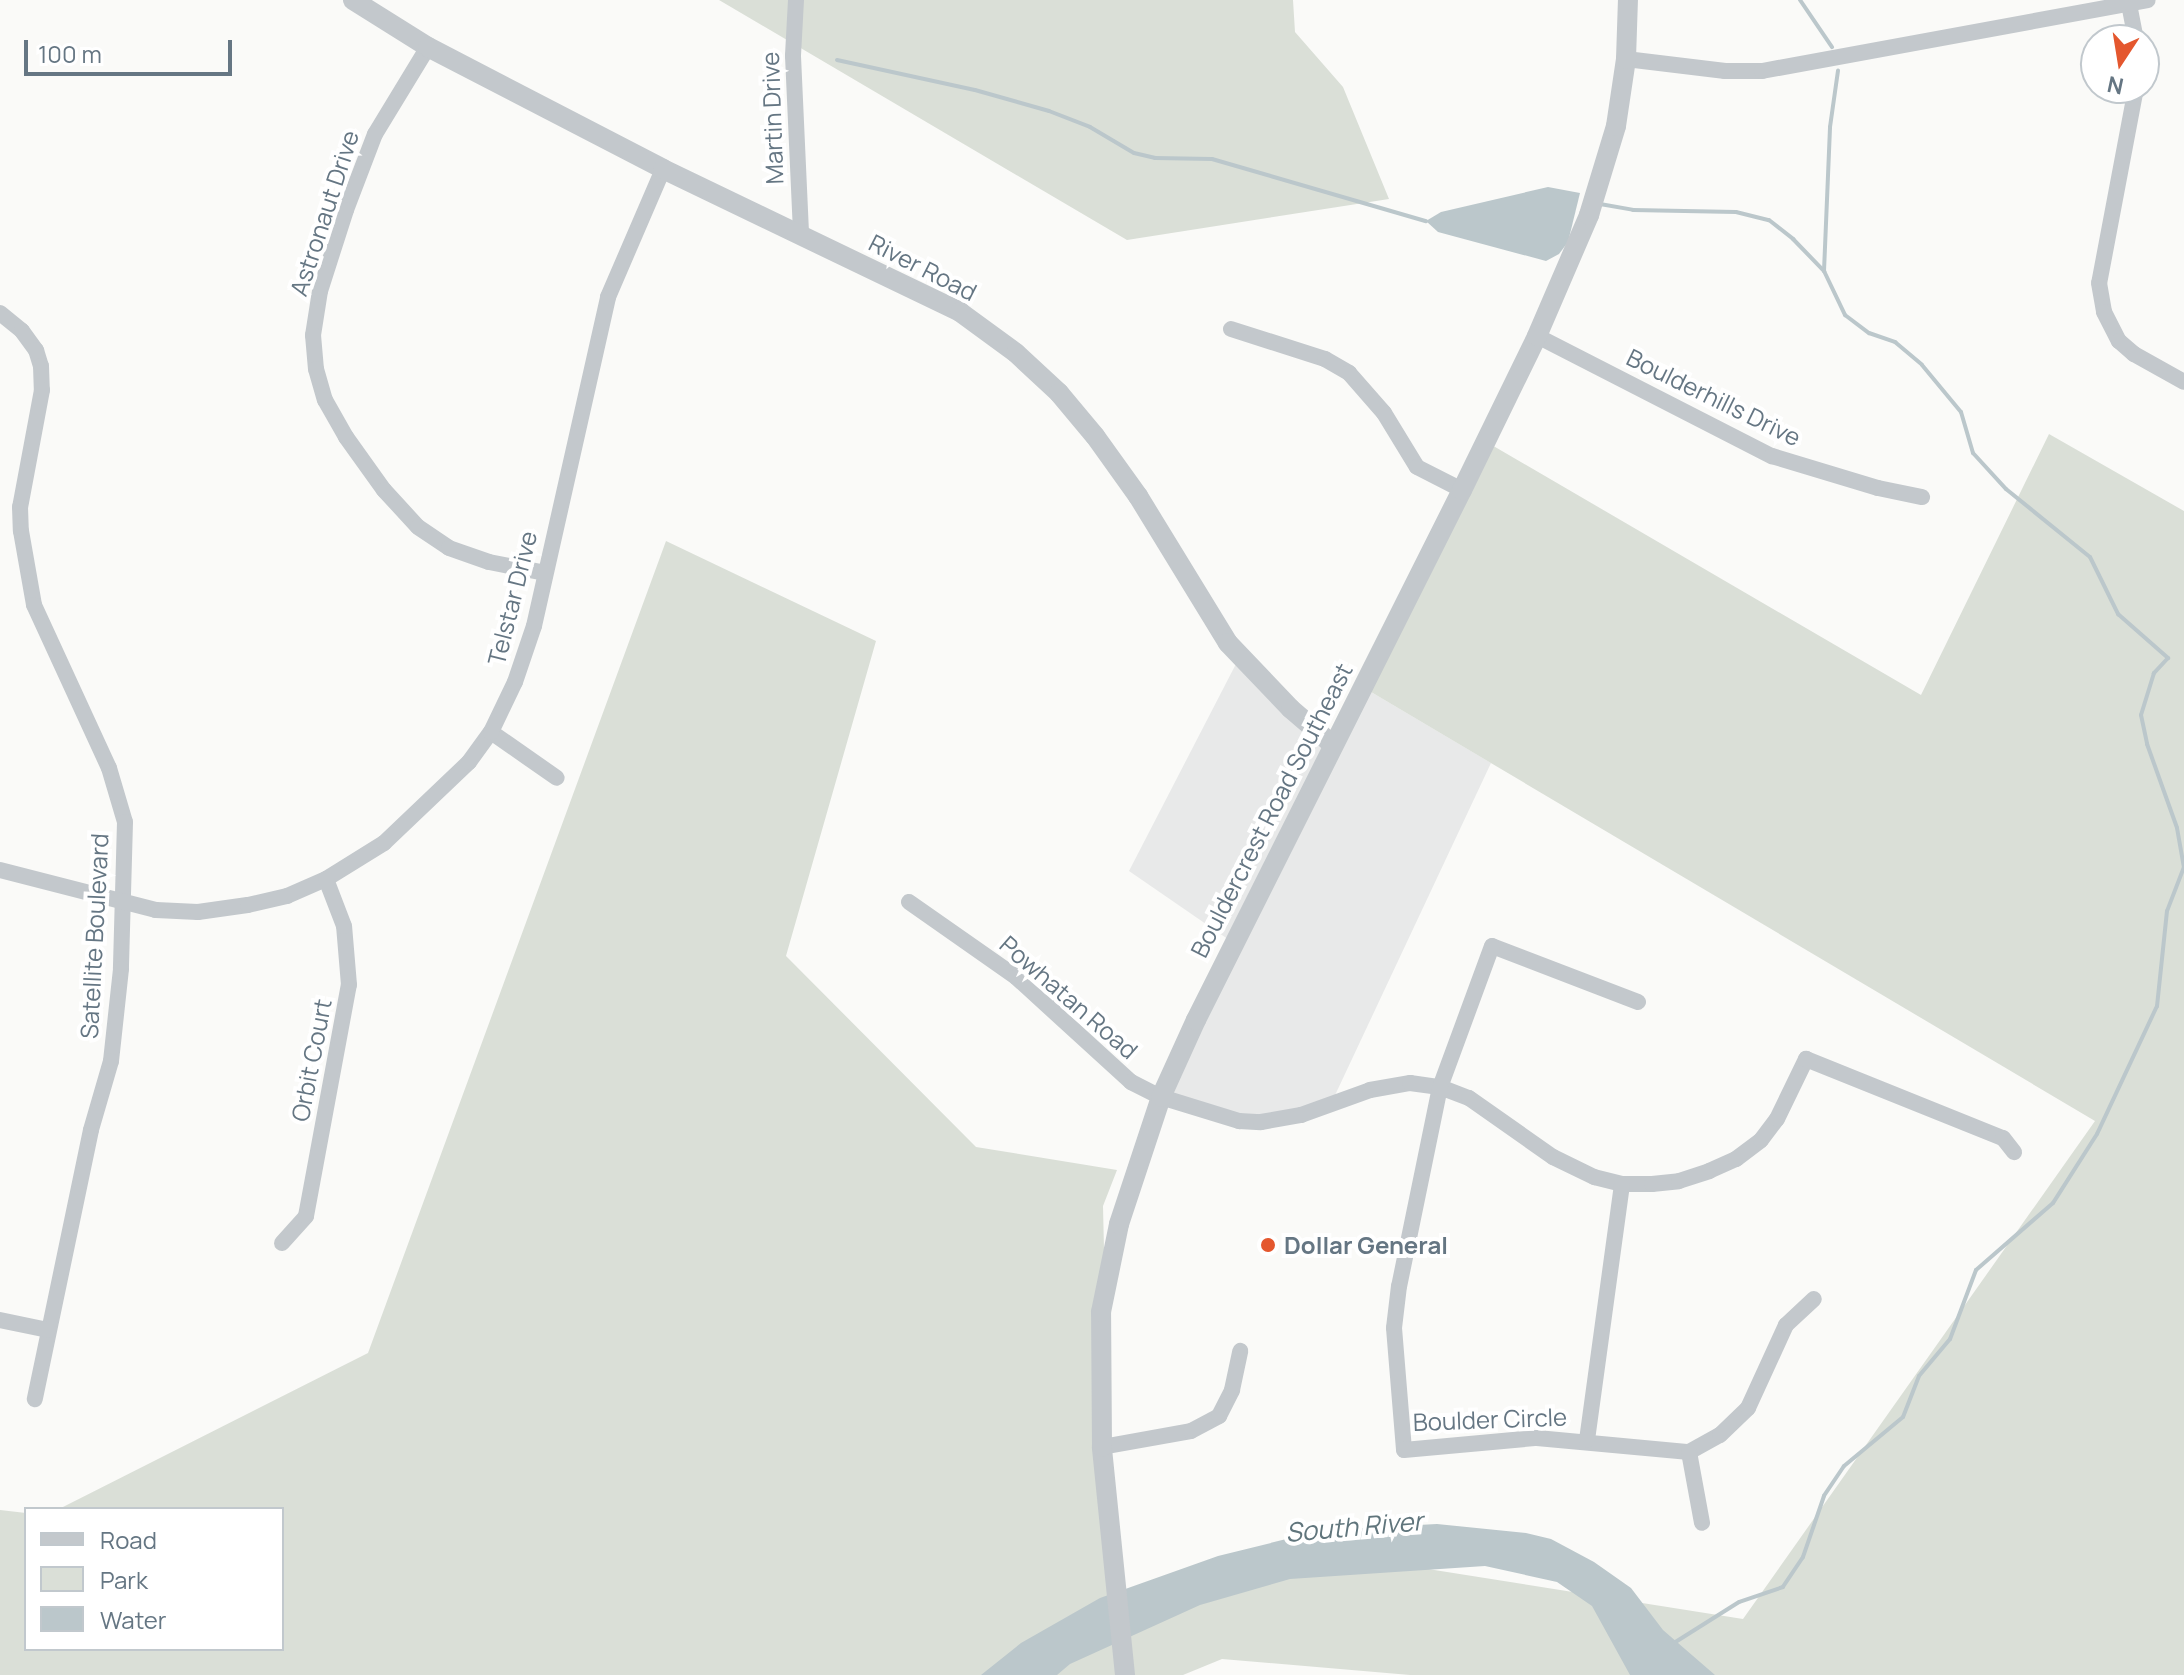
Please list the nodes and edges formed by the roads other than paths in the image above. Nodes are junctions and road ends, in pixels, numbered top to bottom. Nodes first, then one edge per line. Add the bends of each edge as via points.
1 (353, 0) edge
2 (796, 0) edge
3 (1628, 0) edge
4 (2148, 0) edge
5 (2129, 4) junction
6 (2133, 24) edge
7 (428, 47) junction
8 (1626, 59) junction
9 (2133, 104) edge
10 (663, 169) junction
11 (801, 234) junction
12 (0, 313) edge
13 (1231, 329) dead end
14 (1537, 336) junction
15 (2184, 382) edge
16 (1462, 490) junction
17 (1922, 497) dead end
18 (545, 573) junction
19 (491, 732) junction
20 (1332, 744) junction
21 (557, 778) dead end
22 (0, 870) edge
23 (326, 879) junction
24 (123, 902) junction
25 (909, 902) dead end
26 (1638, 1002) dead end
27 (1440, 1087) junction
28 (1161, 1097) junction
29 (2014, 1152) dead end
30 (1622, 1184) junction
31 (282, 1243) dead end
32 (1814, 1299) dead end
33 (0, 1320) edge
34 (48, 1330) junction
35 (1240, 1351) dead end
36 (35, 1399) dead end
37 (1587, 1440) junction
38 (1102, 1447) junction
39 (1689, 1452) junction
40 (1702, 1523) dead end
41 (1125, 1675) edge

1 - 7 street, River Road
2 - 11 street, Martin Drive via 793,56
3 - 8 street, Bouldercrest Road Southeast
4 - 5 street
5 - 6 street
5 - 8 street via 1762,71
7 - 10 street, River Road
7 - 18 street, Astronaut Drive via 380,122 346,210 320,291 313,335 316,369 325,400 346,437 418,527 449,548
8 - 14 street, Bouldercrest Road Southeast via 1616,126 1589,215
9 - 15 street via 2099,283 2104,312 2119,341
10 - 11 street, River Road
10 - 18 street, Telstar Drive via 608,297
11 - 20 street, River Road via 960,312 1059,393 1138,496 1228,643
12 - 24 street, Satellite Boulevard via 22,331 41,366 42,390 20,507 25,564 34,605 109,768 125,822
13 - 16 street via 1325,359 1349,373 1384,413 1417,467
14 - 16 street, Bouldercrest Road Southeast
14 - 17 street, Boulderhills Drive via 1772,456
16 - 20 street, Bouldercrest Road Southeast
18 - 19 street, Telstar Drive via 515,682
19 - 21 street
19 - 23 street, Telstar Drive via 469,762 384,843
20 - 28 street, Bouldercrest Road Southeast
22 - 24 street, Telstar Drive
23 - 24 street, Telstar Drive via 287,896 211,910 156,910
23 - 31 street, Orbit Court via 344,926 349,985 306,1216
24 - 34 street, Satellite Boulevard via 111,1061
25 - 28 street, Powhatan Road via 1016,977 1131,1082
26 - 27 street via 1492,946
27 - 28 street, Powhatan Road via 1410,1083 1370,1090 1301,1115 1261,1122 1239,1121
27 - 30 street via 1469,1098 1553,1157
27 - 37 street, Boulder Circle via 1394,1328 1404,1450 1498,1438
28 - 38 street, Bouldercrest Road Southeast via 1119,1224 1101,1312
29 - 30 street via 2003,1138 1806,1059 1777,1119 1736,1159 1679,1181
30 - 37 street
32 - 39 street via 1786,1325 1748,1408 1720,1435
33 - 34 street
34 - 36 street, Satellite Boulevard
35 - 38 street via 1232,1390 1219,1416 1191,1431
37 - 39 street, Boulder Circle
38 - 41 street, Bouldercrest Road Southeast
39 - 40 street

